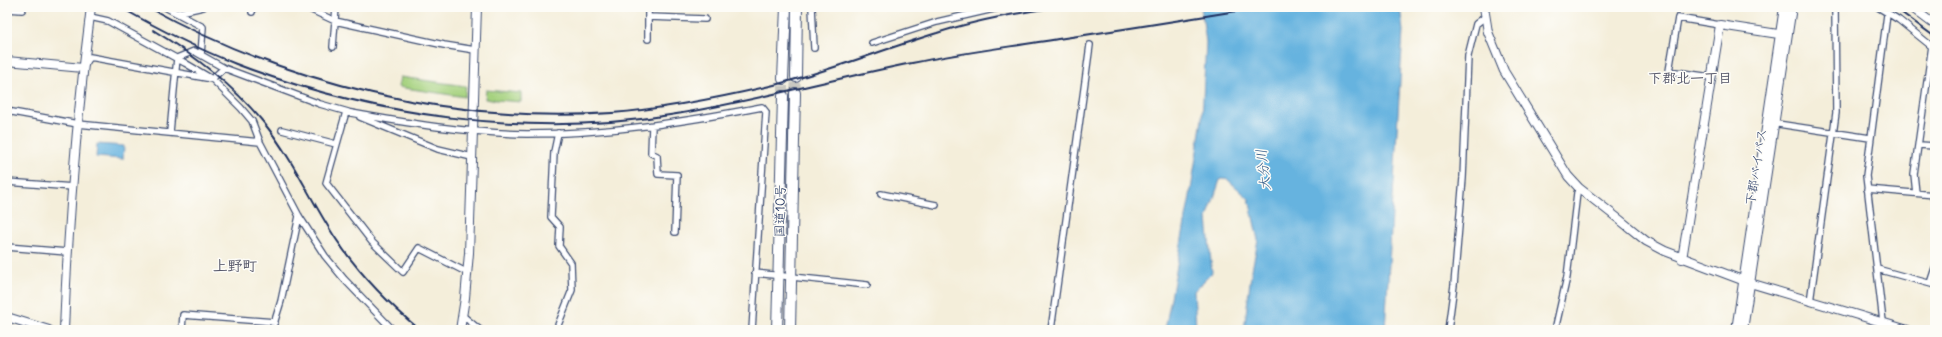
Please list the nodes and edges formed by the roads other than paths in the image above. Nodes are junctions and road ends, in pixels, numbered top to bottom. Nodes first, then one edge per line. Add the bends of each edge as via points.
1 (24, 7) edge
2 (91, 7) edge
3 (165, 7) edge
4 (203, 7) edge
5 (305, 7) edge
6 (336, 7) edge
7 (477, 7) edge
8 (648, 7) edge
9 (786, 7) edge
10 (797, 7) edge
11 (812, 7) edge
12 (1002, 7) edge
13 (1484, 7) edge
14 (1784, 7) edge
15 (1792, 7) edge
16 (1835, 7) edge
17 (1878, 7) edge
18 (1911, 7) edge
19 (7, 9) edge
20 (982, 9) edge
21 (1888, 10) edge
22 (176, 13) junction
23 (648, 16) junction
24 (1485, 17) junction
25 (90, 18) junction
26 (705, 19) dead end
27 (335, 21) junction
28 (1720, 25) junction
29 (1935, 26) edge
30 (1784, 35) junction
31 (648, 39) dead end
32 (872, 43) dead end
33 (1090, 45) dead end
34 (333, 47) dead end
35 (814, 48) dead end
36 (1934, 48) edge
37 (475, 50) junction
38 (201, 55) junction
39 (177, 58) junction
40 (7, 62) edge
41 (83, 68) junction
42 (224, 68) junction
43 (176, 72) junction
44 (796, 77) tunnel mouth
45 (1711, 77) junction
46 (212, 79) junction
47 (783, 79) tunnel mouth
48 (795, 93) tunnel mouth
49 (783, 96) tunnel mouth
50 (7, 111) edge
51 (346, 112) junction
52 (1771, 123) junction
53 (78, 124) junction
54 (652, 126) junction
55 (282, 130) dead end
56 (473, 131) junction
57 (170, 132) junction
58 (1834, 132) junction
59 (558, 133) junction
60 (1870, 138) junction
61 (260, 142) junction
62 (336, 144) junction
63 (1919, 144) junction
64 (1935, 146) edge
65 (472, 157) junction
66 (7, 182) edge
67 (73, 187) junction
68 (1579, 188) junction
69 (1867, 189) junction
70 (1916, 193) junction
71 (881, 194) dead end
72 (1935, 195) edge
73 (936, 205) dead end
74 (299, 216) junction
75 (675, 232) dead end
76 (7, 247) edge
77 (67, 252) junction
78 (1682, 259) junction
79 (1935, 268) edge
80 (1877, 269) junction
81 (755, 272) junction
82 (468, 273) junction
83 (777, 274) junction
84 (792, 276) junction
85 (1746, 282) junction
86 (1933, 284) edge
87 (867, 285) dead end
88 (1810, 302) junction
89 (462, 316) junction
90 (7, 317) edge
91 (275, 322) junction
92 (1883, 326) edge
93 (7, 329) edge
94 (10, 330) edge
95 (49, 330) edge
96 (64, 330) edge
97 (182, 330) edge
98 (272, 330) edge
99 (393, 330) edge
100 (460, 330) edge
101 (480, 330) edge
102 (556, 330) edge
103 (752, 330) edge
104 (777, 330) edge
105 (790, 330) edge
106 (1051, 330) edge
107 (1448, 330) edge
108 (1555, 330) edge
109 (1736, 330) edge
110 (1743, 330) edge
111 (1908, 330) edge

1 - 19 street via 22,10
2 - 25 street
3 - 22 street
4 - 22 street
5 - 27 street
6 - 27 street
7 - 37 street
8 - 23 street
9 - 47 highway
10 - 44 highway
11 - 35 street
12 - 20 street
13 - 24 street
14 - 30 street, 下郡バイパス
15 - 30 street, 下郡バイパス
16 - 58 street
17 - 21 street
18 - 29 street
20 - 32 street
21 - 36 street
21 - 60 street
22 - 38 street via 203,27
23 - 26 street
23 - 31 street
24 - 68 street via 1488,32 1504,71 1556,159
24 - 107 street via 1476,24 1468,56 1463,178
25 - 39 street via 108,21
25 - 41 street
27 - 34 street
27 - 37 street
28 - 30 street
28 - 45 street
28 - 45 street via 1678,18 1669,71
30 - 52 street, 下郡バイパス
33 - 106 street
36 - 63 street
37 - 56 street
38 - 39 street via 194,50
38 - 42 street
39 - 43 street
39 - 46 street
40 - 41 street
41 - 43 street via 90,57
41 - 53 street
42 - 46 street
42 - 51 street
43 - 46 street
43 - 57 street
45 - 78 street
46 - 61 street via 252,121
48 - 84 highway, 国道10号
49 - 83 highway, 国道10号
50 - 53 street
51 - 56 street
51 - 62 street
51 - 65 street via 438,149
52 - 58 street
52 - 85 street, 下郡バイパス
53 - 57 street
53 - 67 street
54 - 59 street
54 - 75 street via 651,153 657,156 658,174 677,174
54 - 81 street via 687,122 762,107 766,112
55 - 62 street
56 - 59 street
56 - 65 street
57 - 61 street
58 - 60 street
58 - 88 street
59 - 102 street via 554,152 552,217 560,227 559,246 572,263 572,290
60 - 69 street
61 - 74 street
62 - 82 street via 326,184 386,257 403,272 419,248
63 - 64 street
63 - 70 street via 1914,174
65 - 82 street
66 - 67 street
67 - 77 street
68 - 78 street via 1646,240
68 - 108 street via 1567,277
69 - 70 street
69 - 80 street
70 - 72 street
71 - 73 street
74 - 91 street
74 - 99 street via 344,280
76 - 77 street
77 - 96 street
78 - 85 street
79 - 86 street
80 - 86 street
80 - 92 street
81 - 83 street
81 - 103 street
82 - 89 street
83 - 84 street
83 - 104 highway, 国道10号
84 - 87 street
84 - 105 highway, 国道10号
85 - 88 street
85 - 109 street, 下郡バイパス
85 - 110 street, 下郡バイパス
88 - 92 street
89 - 100 street
89 - 101 street
90 - 95 street
91 - 97 street via 183,315
91 - 98 street
92 - 111 street
93 - 94 street

